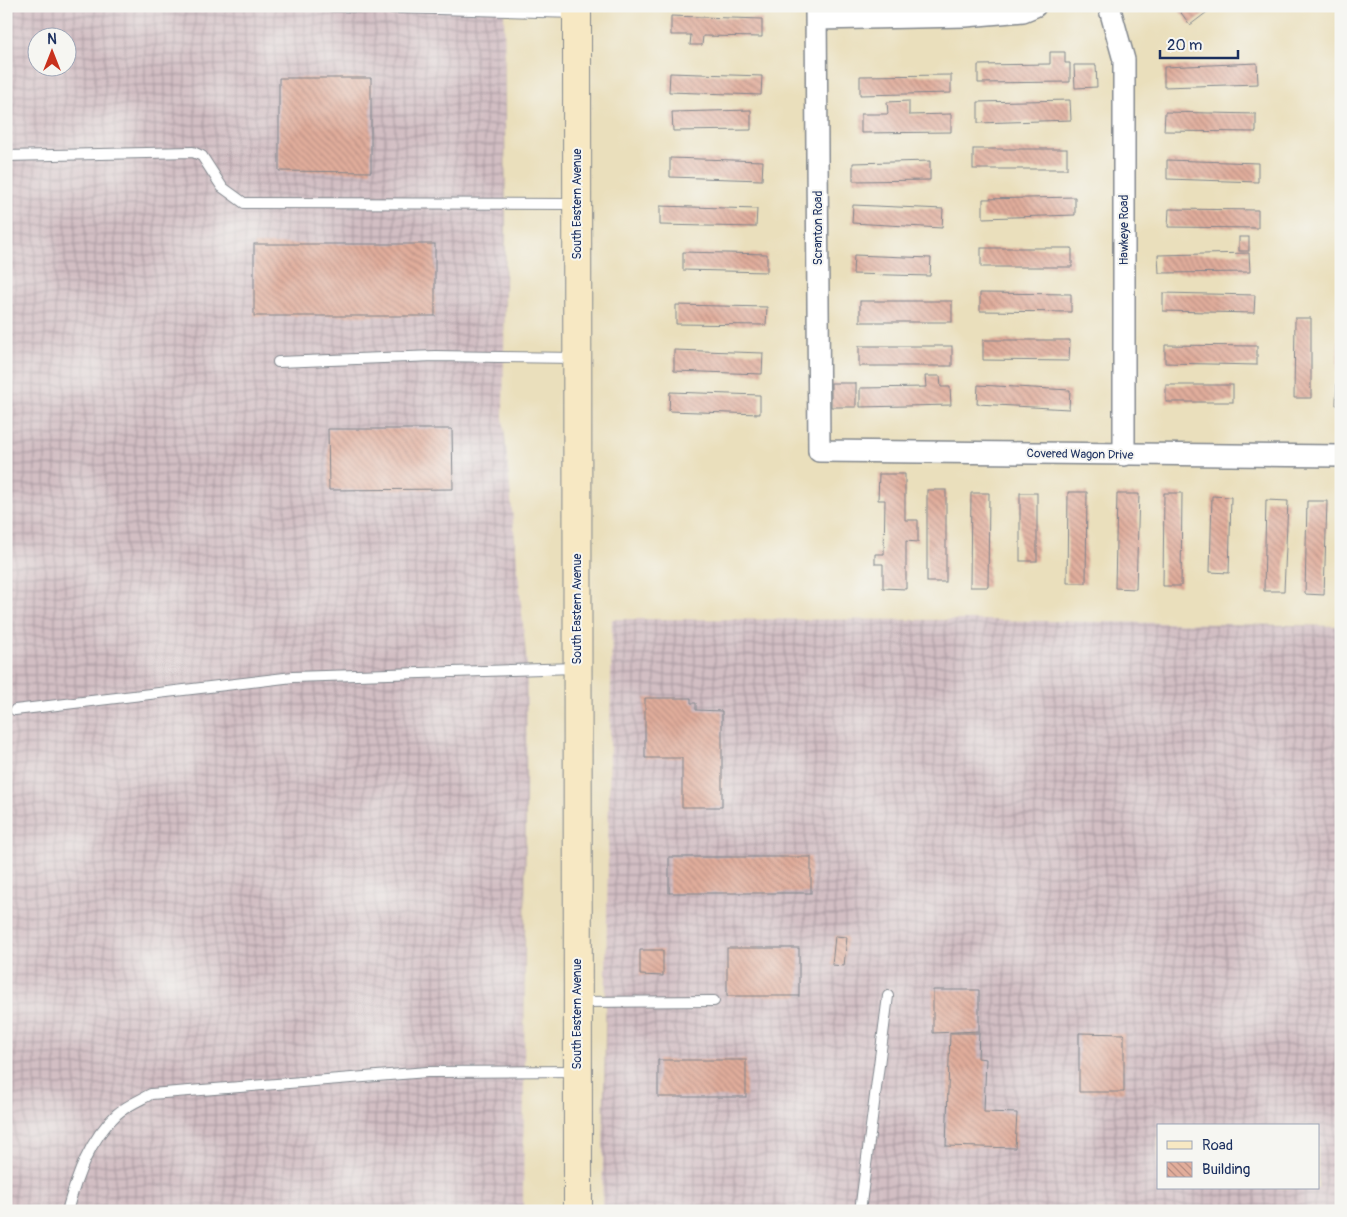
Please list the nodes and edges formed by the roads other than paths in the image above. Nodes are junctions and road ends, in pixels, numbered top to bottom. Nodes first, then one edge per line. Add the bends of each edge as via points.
1 (332, 6) edge
2 (1035, 6) edge
3 (1109, 6) edge
4 (577, 10) edge
5 (816, 13) edge
6 (6, 156) edge
7 (577, 204) junction
8 (577, 358) junction
9 (278, 362) dead end
10 (819, 451) joint
11 (1124, 455) junction
12 (1341, 456) edge
13 (577, 668) junction
14 (15, 710) dead end
15 (888, 996) dead end
16 (577, 1002) junction
17 (714, 1002) dead end
18 (577, 1071) junction
19 (67, 1211) edge
20 (578, 1211) edge
21 (860, 1211) edge

1 - 4 lane
2 - 5 street via 1023,11 966,16
3 - 11 street, Hawkeye Road via 1124,60
4 - 7 main road, South Eastern Avenue
5 - 10 street, Scranton Road
6 - 7 lane via 192,152 202,156 222,187 244,202
7 - 8 main road, South Eastern Avenue
8 - 9 lane via 435,356
8 - 13 main road, South Eastern Avenue
10 - 11 street, Covered Wagon Drive
11 - 12 street, Covered Wagon Drive
13 - 14 lane via 293,677
13 - 16 main road, South Eastern Avenue
15 - 21 lane
16 - 17 lane
16 - 18 main road, South Eastern Avenue
18 - 19 lane via 427,1072 151,1094 118,1114 93,1144 78,1174
18 - 20 main road, South Eastern Avenue

